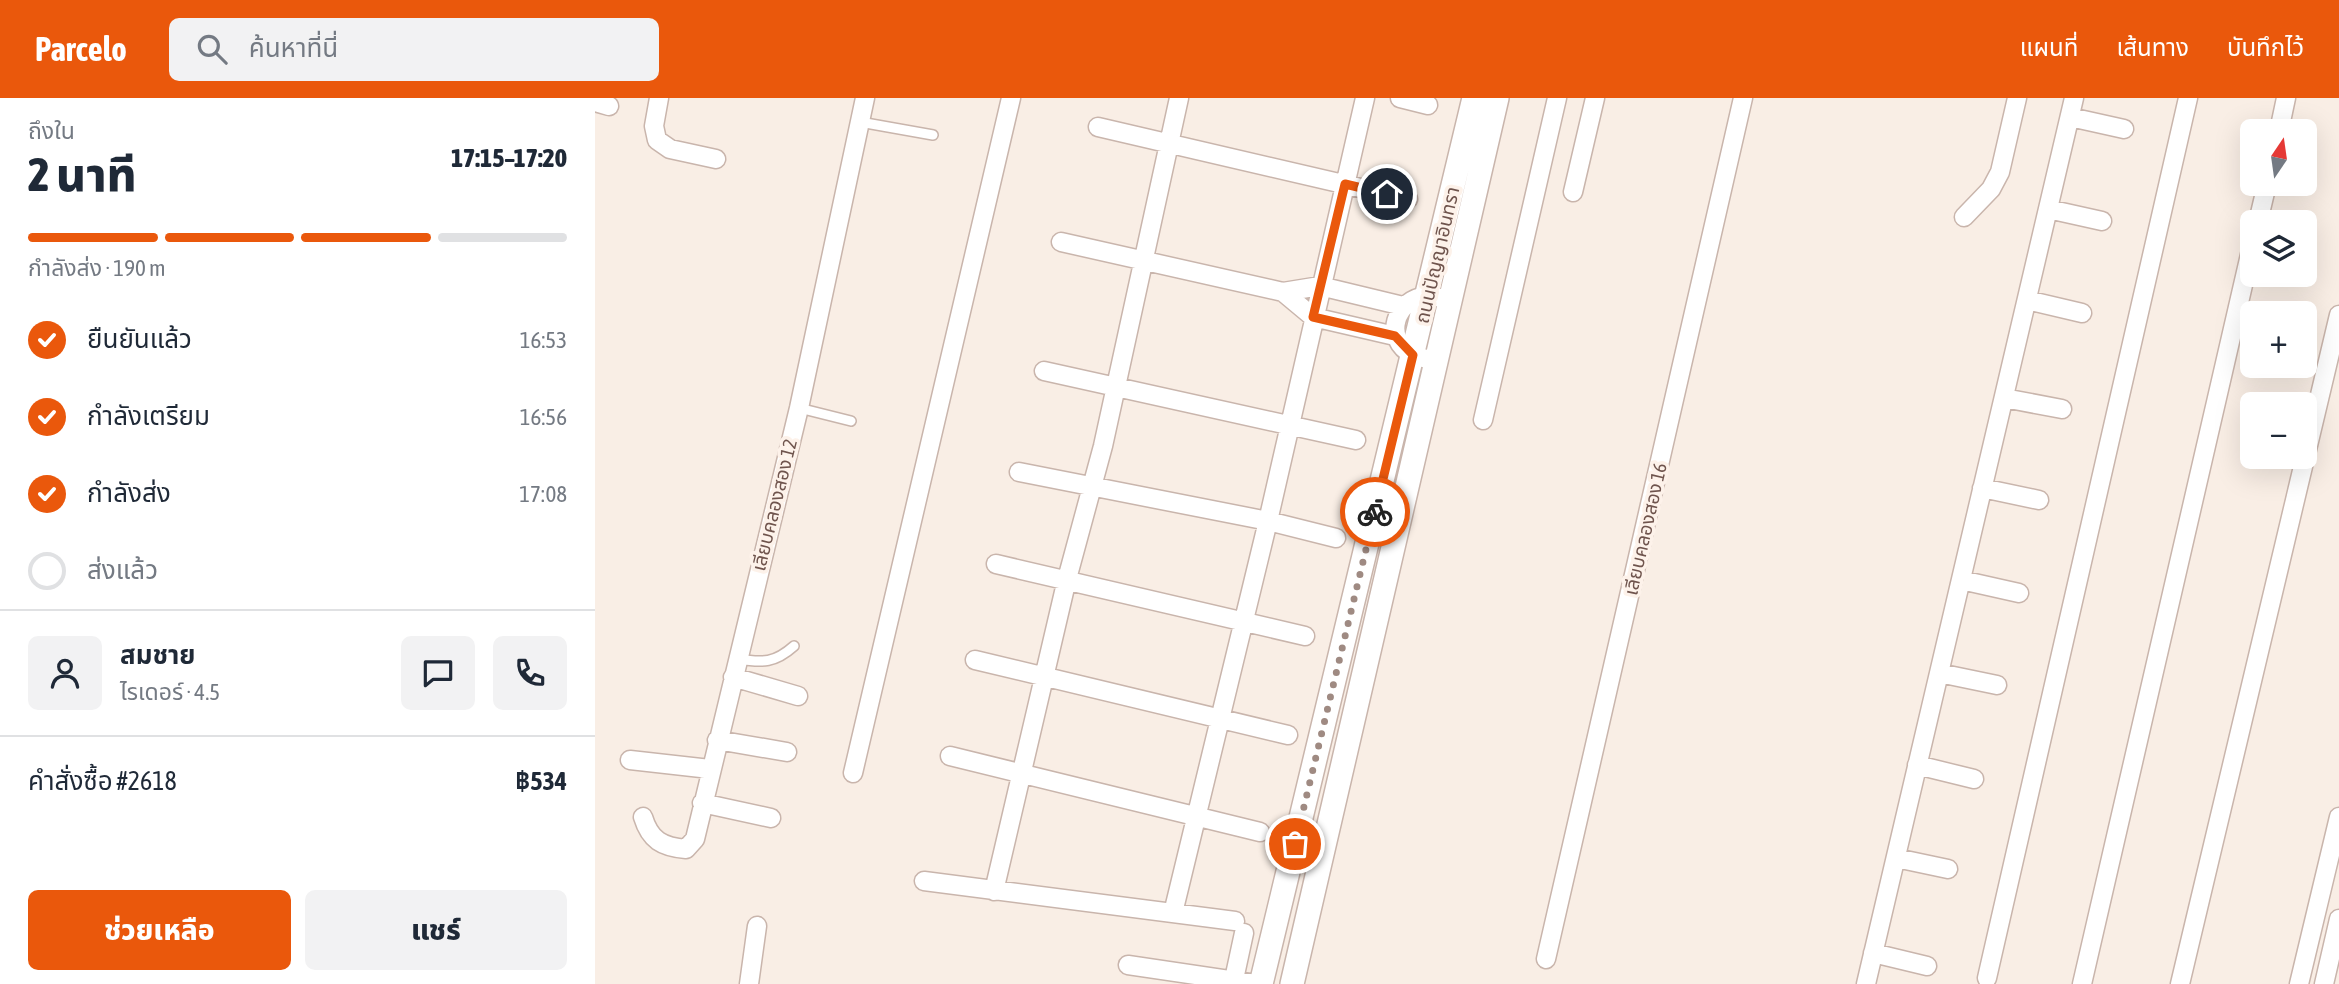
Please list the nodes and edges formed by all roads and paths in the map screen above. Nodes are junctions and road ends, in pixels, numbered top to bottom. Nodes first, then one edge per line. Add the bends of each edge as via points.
1 (659, 98) edge
2 (865, 98) edge
3 (1011, 98) edge
4 (1179, 98) edge
5 (1365, 98) edge
6 (1400, 98) edge
7 (1474, 98) edge
8 (1497, 98) edge
9 (1557, 98) edge
10 (1595, 98) edge
11 (1743, 98) edge
12 (2017, 98) edge
13 (2074, 98) edge
14 (2188, 98) edge
15 (2286, 98) edge
16 (1428, 105) dead end
17 (2070, 117) junction
18 (2282, 119) edge
19 (860, 122) junction
20 (1098, 127) dead end
21 (2124, 129) dead end
22 (933, 135) dead end
23 (1169, 142) junction
24 (716, 159) dead end
25 (1345, 184) junction
26 (1573, 192) dead end
27 (1408, 199) dead end
28 (2048, 209) junction
29 (1964, 218) dead end
30 (2102, 221) dead end
31 (1061, 242) dead end
32 (1142, 261) junction
33 (1321, 286) junction
34 (2243, 287) edge
35 (1283, 292) junction
36 (1427, 296) junction
37 (2027, 300) junction
38 (1449, 301) junction
39 (1403, 306) junction
40 (2082, 313) dead end
41 (2339, 314) edge
42 (1313, 317) junction
43 (1395, 336) junction
44 (1424, 358) junction
45 (1044, 371) dead end
46 (1115, 386) junction
47 (2004, 398) junction
48 (799, 408) junction
49 (2062, 409) dead end
50 (851, 421) dead end
51 (1483, 421) dead end
52 (1290, 425) junction
53 (1356, 440) dead end
54 (1019, 472) dead end
55 (1091, 488) junction
56 (1982, 488) junction
57 (2039, 499) dead end
58 (1268, 521) junction
59 (1336, 538) dead end
60 (996, 565) dead end
61 (1067, 579) junction
62 (1961, 580) junction
63 (2019, 593) dead end
64 (1244, 619) junction
65 (1305, 636) dead end
66 (794, 646) dead end
67 (737, 658) junction
68 (975, 660) dead end
69 (1939, 673) junction
70 (733, 677) junction
71 (1045, 677) junction
72 (1997, 685) dead end
73 (798, 696) dead end
74 (1219, 719) junction
75 (1288, 735) dead end
76 (717, 740) junction
77 (787, 752) dead end
78 (950, 756) dead end
79 (630, 760) dead end
80 (1917, 765) junction
81 (710, 769) junction
82 (853, 773) dead end
83 (1022, 773) junction
84 (1974, 779) dead end
85 (702, 803) junction
86 (1196, 814) junction
87 (643, 817) dead end
88 (2339, 817) edge
89 (771, 818) dead end
90 (1260, 832) dead end
91 (1896, 858) junction
92 (1948, 869) dead end
93 (924, 881) dead end
94 (994, 891) junction
95 (1174, 913) junction
96 (2339, 919) edge
97 (757, 926) dead end
98 (1873, 953) junction
99 (1546, 959) dead end
100 (1128, 965) dead end
101 (1927, 966) dead end
102 (1987, 978) dead end
103 (1234, 982) edge
104 (749, 984) edge
105 (1259, 984) edge
106 (1292, 984) edge
107 (1866, 984) edge
108 (2082, 984) edge
109 (2180, 984) edge
110 (2299, 984) edge
111 (2324, 984) edge

1 - 24 street via 654,127 657,140 670,149
2 - 19 street, เลียบคลองสอง 12
3 - 82 street
4 - 23 street
5 - 25 street
6 - 16 street
7 - 36 street, ถนนปัญญาอินทรา
8 - 38 street, ถนนปัญญาอินทรา
9 - 51 street
10 - 26 street
11 - 99 street, เลียบคลองสอง 16
12 - 29 street via 2000,172 1991,190
13 - 17 street
14 - 102 street
15 - 18 street
17 - 21 street
17 - 28 street
19 - 22 lane
19 - 48 street, เลียบคลองสอง 12
20 - 23 street
23 - 25 street
23 - 32 street
25 - 27 street
25 - 33 street
28 - 30 street
28 - 37 street
31 - 32 street
32 - 35 street
32 - 46 street
33 - 35 street
33 - 39 street
33 - 42 street
34 - 108 street
35 - 42 street
36 - 38 street
36 - 39 street
36 - 44 street, ถนนปัญญาอินทรา
37 - 40 street
37 - 47 street
38 - 44 street, ถนนปัญญาอินทรา
39 - 43 street via 1395,320
41 - 109 street
42 - 43 street
42 - 52 street
43 - 44 street
44 - 105 street, ถนนปัญญาอินทรา
44 - 106 street, ถนนปัญญาอินทรา
45 - 46 street
46 - 52 street
46 - 55 street
47 - 49 street
47 - 56 street
48 - 50 lane
48 - 67 street, เลียบคลองสอง 12
52 - 53 street
52 - 58 street
54 - 55 street
55 - 58 street
55 - 61 street
56 - 57 street
56 - 62 street
58 - 59 street
58 - 64 street
60 - 61 street
61 - 64 street
61 - 71 street
62 - 63 street
62 - 69 street
64 - 65 street
64 - 74 street
66 - 67 lane via 769,662
67 - 70 street, เลียบคลองสอง 12
68 - 71 street
69 - 72 street
69 - 80 street
70 - 73 street
70 - 76 street, เลียบคลองสอง 12
71 - 74 street
71 - 83 street
74 - 75 street
74 - 86 street
76 - 77 street
76 - 81 street, เลียบคลองสอง 12
78 - 83 street
79 - 81 street
80 - 84 street
80 - 91 street
81 - 85 street, เลียบคลองสอง 12
83 - 86 street
83 - 94 street
85 - 87 street, เลียบคลองสอง 12 via 695,839 686,849 652,838
85 - 89 street
86 - 90 street
86 - 95 street
88 - 110 street
91 - 92 street
91 - 98 street
93 - 94 street
94 - 95 street
95 - 103 street via 1240,927
96 - 111 street
97 - 104 street
98 - 101 street
98 - 107 street
100 - 103 street
103 - 105 street

